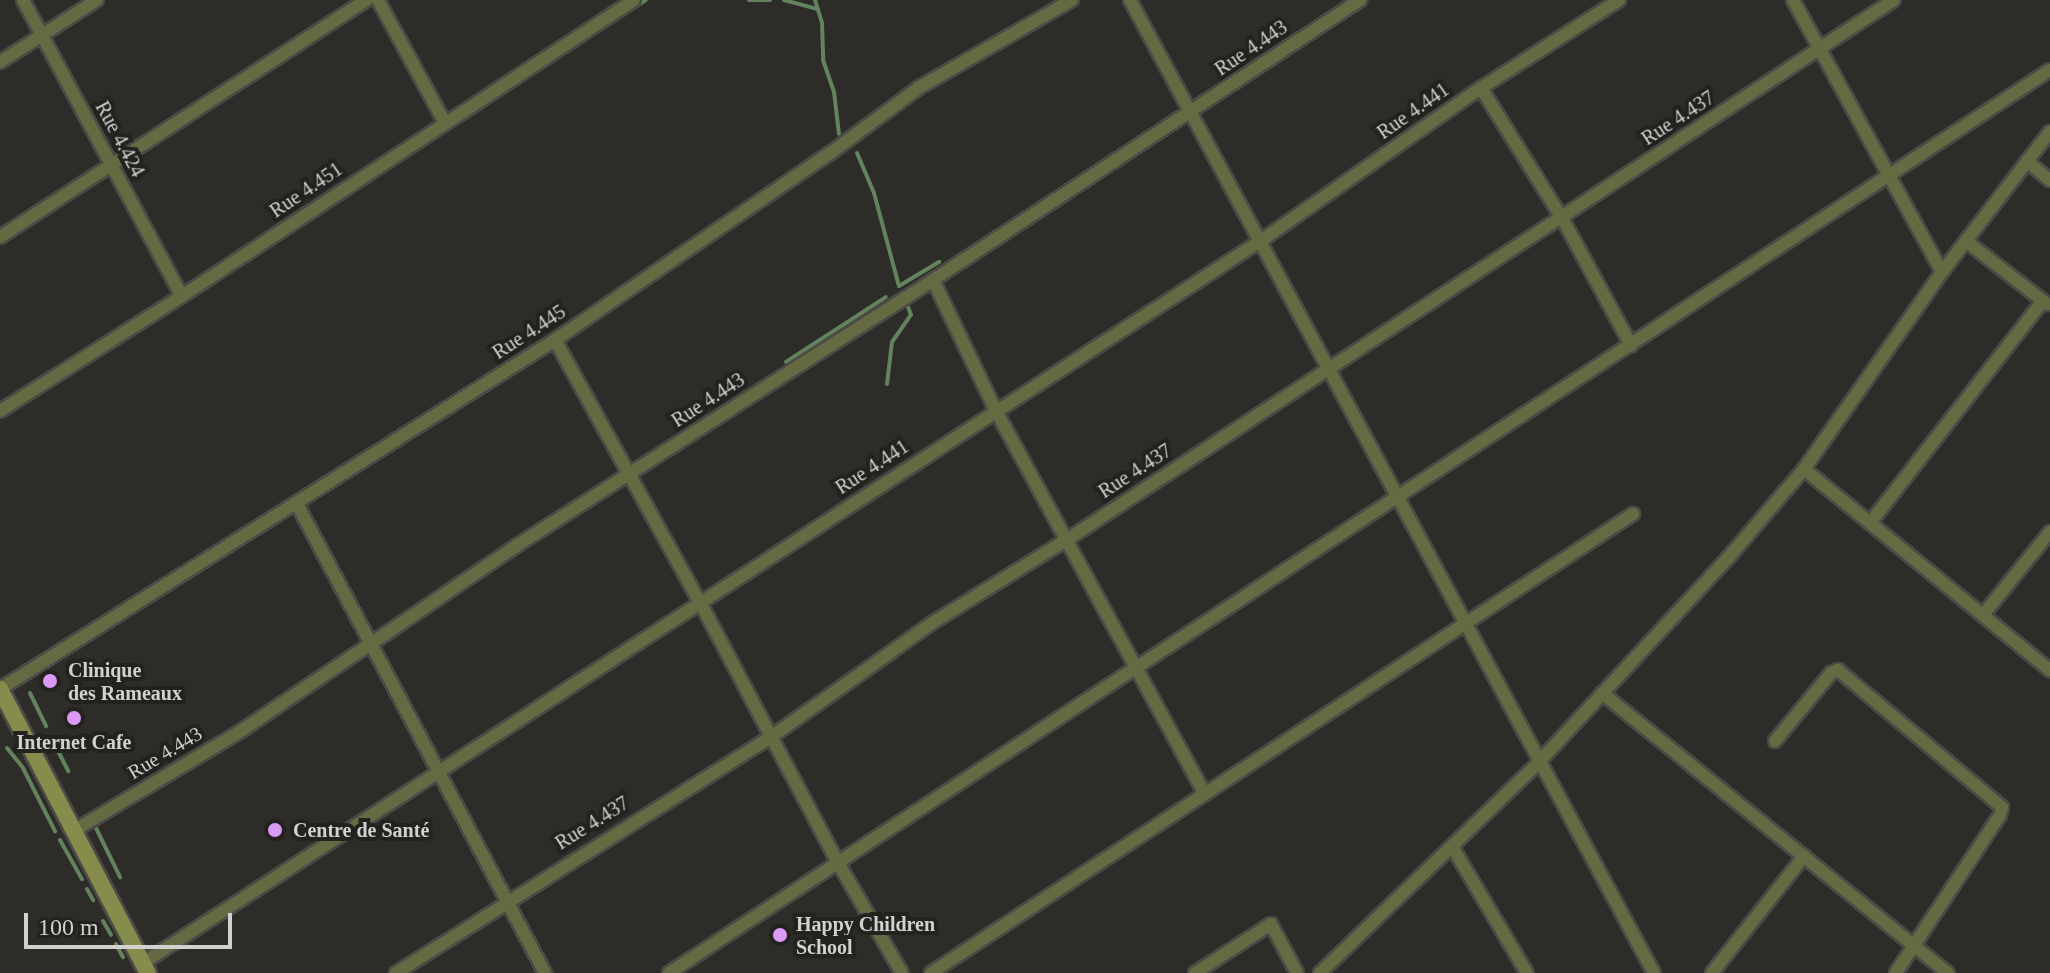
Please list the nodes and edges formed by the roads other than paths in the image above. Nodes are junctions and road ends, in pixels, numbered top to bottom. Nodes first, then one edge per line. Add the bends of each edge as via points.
1 (23, 0) edge
2 (97, 0) edge
3 (367, 0) edge
4 (378, 0) edge
5 (634, 0) edge
6 (1072, 0) edge
7 (1130, 0) edge
8 (1360, 0) edge
9 (1619, 0) edge
10 (1793, 0) edge
11 (1894, 0) edge
12 (42, 35) junction
13 (1819, 49) junction
14 (0, 62) edge
15 (2050, 70) edge
16 (1481, 88) junction
17 (1189, 114) junction
18 (444, 121) junction
19 (2050, 132) edge
20 (2027, 161) junction
21 (113, 167) junction
22 (1889, 176) junction
23 (2050, 180) edge
24 (1562, 218) junction
25 (0, 237) edge
26 (1262, 240) junction
27 (1966, 241) junction
28 (1942, 272) junction
29 (933, 280) junction
30 (182, 296) junction
31 (2047, 304) edge
32 (555, 340) junction
33 (1631, 345) junction
34 (1331, 368) junction
35 (0, 411) edge
36 (996, 411) junction
37 (1804, 469) junction
38 (631, 475) junction
39 (1397, 496) junction
40 (297, 504) junction
41 (1633, 514) dead end
42 (1870, 523) junction
43 (2050, 532) edge
44 (1068, 539) junction
45 (701, 604) junction
46 (1983, 615) junction
47 (1465, 623) junction
48 (372, 642) junction
49 (1135, 666) junction
50 (2050, 670) edge
51 (0, 689) edge
52 (1602, 693) junction
53 (4, 710) edge
54 (771, 737) junction
55 (1775, 741) dead end
56 (1539, 762) junction
57 (440, 773) junction
58 (1205, 794) junction
59 (75, 830) junction
60 (1453, 848) junction
61 (1804, 856) junction
62 (837, 861) junction
63 (508, 899) junction
64 (1916, 947) junction
65 (146, 968) edge
66 (396, 973) edge
67 (545, 973) edge
68 (669, 973) edge
69 (902, 973) edge
70 (931, 973) edge
71 (1195, 973) edge
72 (1297, 973) edge
73 (1320, 973) edge
74 (1527, 973) edge
75 (1654, 973) edge
76 (1712, 973) edge
77 (1896, 973) edge
78 (1948, 973) edge

1 - 12 street, Rue 4.424
2 - 12 street
3 - 21 street
4 - 18 street
5 - 18 street, Rue 4.451
6 - 32 street, Rue 4.445 via 920,87
7 - 17 street
8 - 17 street, Rue 4.443
9 - 16 street, Rue 4.441
10 - 13 street
11 - 13 street, Rue 4.437
12 - 14 street
12 - 21 street, Rue 4.424
13 - 22 street
13 - 24 street, Rue 4.437
15 - 22 street
16 - 24 street
16 - 26 street, Rue 4.441
17 - 26 street
17 - 29 street, Rue 4.443
18 - 30 street, Rue 4.451
19 - 20 street
20 - 23 street
20 - 27 street
21 - 25 street
21 - 30 street, Rue 4.424
22 - 28 street
22 - 33 street
24 - 33 street
24 - 34 street, Rue 4.437
26 - 34 street
26 - 36 street, Rue 4.441
27 - 28 street
27 - 31 street
28 - 37 street
29 - 36 street
29 - 38 street, Rue 4.443
30 - 35 street, Rue 4.451
31 - 42 street
32 - 38 street
32 - 40 street, Rue 4.445
33 - 39 street
34 - 39 street
34 - 44 street, Rue 4.437
36 - 44 street
36 - 45 street, Rue 4.441
37 - 42 street
37 - 52 street
38 - 45 street
38 - 48 street, Rue 4.443
39 - 47 street
39 - 49 street
40 - 48 street
40 - 51 street, Rue 4.445
41 - 47 street
42 - 46 street
43 - 46 street
44 - 49 street
44 - 54 street, Rue 4.437 via 932,623
45 - 54 street
45 - 57 street, Rue 4.441
46 - 50 street
47 - 56 street
47 - 58 street
48 - 57 street
48 - 59 street, Rue 4.443 via 241,731
49 - 58 street
49 - 62 street
51 - 53 main road
52 - 56 street
52 - 61 street
53 - 59 main road
54 - 62 street
54 - 63 street, Rue 4.437
55 - 64 street via 1838,670 2002,807
56 - 60 street
56 - 75 street
57 - 63 street
57 - 65 street, Rue 4.441
58 - 70 street
59 - 65 main road
60 - 73 street
60 - 74 street
61 - 64 street
61 - 76 street
62 - 68 street
62 - 69 street
63 - 66 street, Rue 4.437
63 - 67 street
64 - 77 street
64 - 78 street
71 - 72 street via 1271,924

